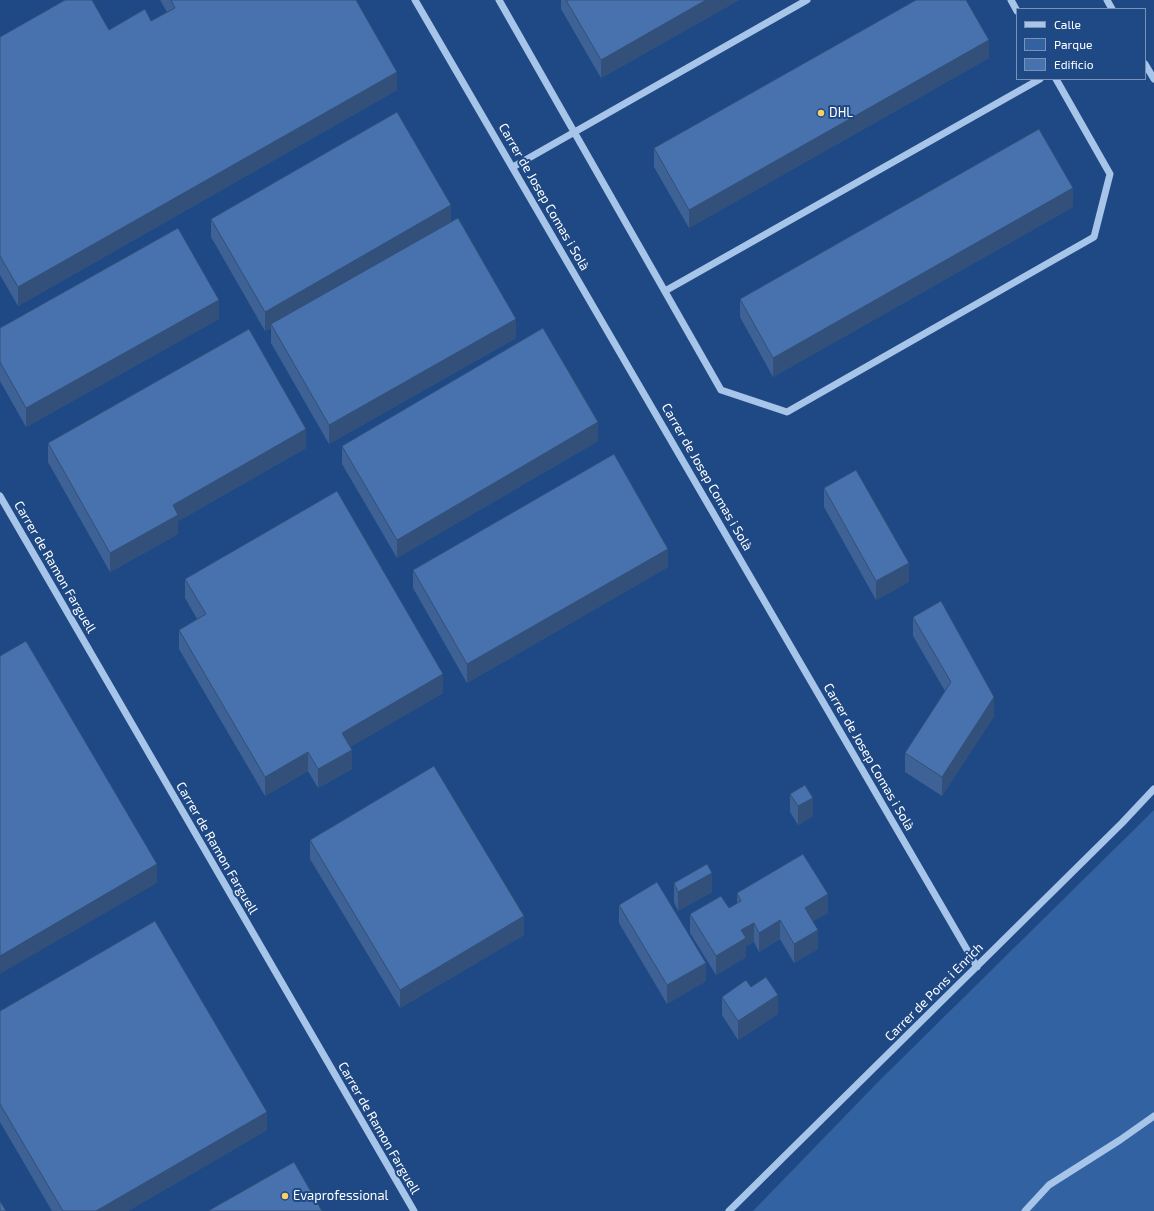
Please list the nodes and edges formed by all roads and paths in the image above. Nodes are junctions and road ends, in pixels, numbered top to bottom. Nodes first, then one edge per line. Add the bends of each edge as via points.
1 (415, 0) edge
2 (499, 0) edge
3 (807, 0) edge
4 (1011, 0) edge
5 (1016, 9) edge
6 (1146, 66) edge
7 (1154, 79) edge
8 (1038, 80) edge
9 (1057, 80) edge
10 (574, 132) junction
11 (513, 167) junction
12 (665, 292) junction
13 (0, 496) edge
14 (1154, 789) edge
15 (977, 967) junction
16 (1154, 1116) edge
17 (414, 1211) edge
18 (729, 1211) edge
19 (1025, 1211) edge

1 - 11 street, Carrer de Josep Comas i Solà
2 - 10 street
3 - 10 street
4 - 5 street
6 - 7 street
8 - 12 street
9 - 12 street via 1110,174 1094,237 787,412 721,390
10 - 11 street
10 - 12 street
11 - 15 street, Carrer de Josep Comas i Solà
13 - 17 street, Carrer de Ramon Farguell
14 - 15 street, Carrer de Pons i Enrich
15 - 18 street, Carrer de Pons i Enrich
16 - 19 street via 1049,1185

